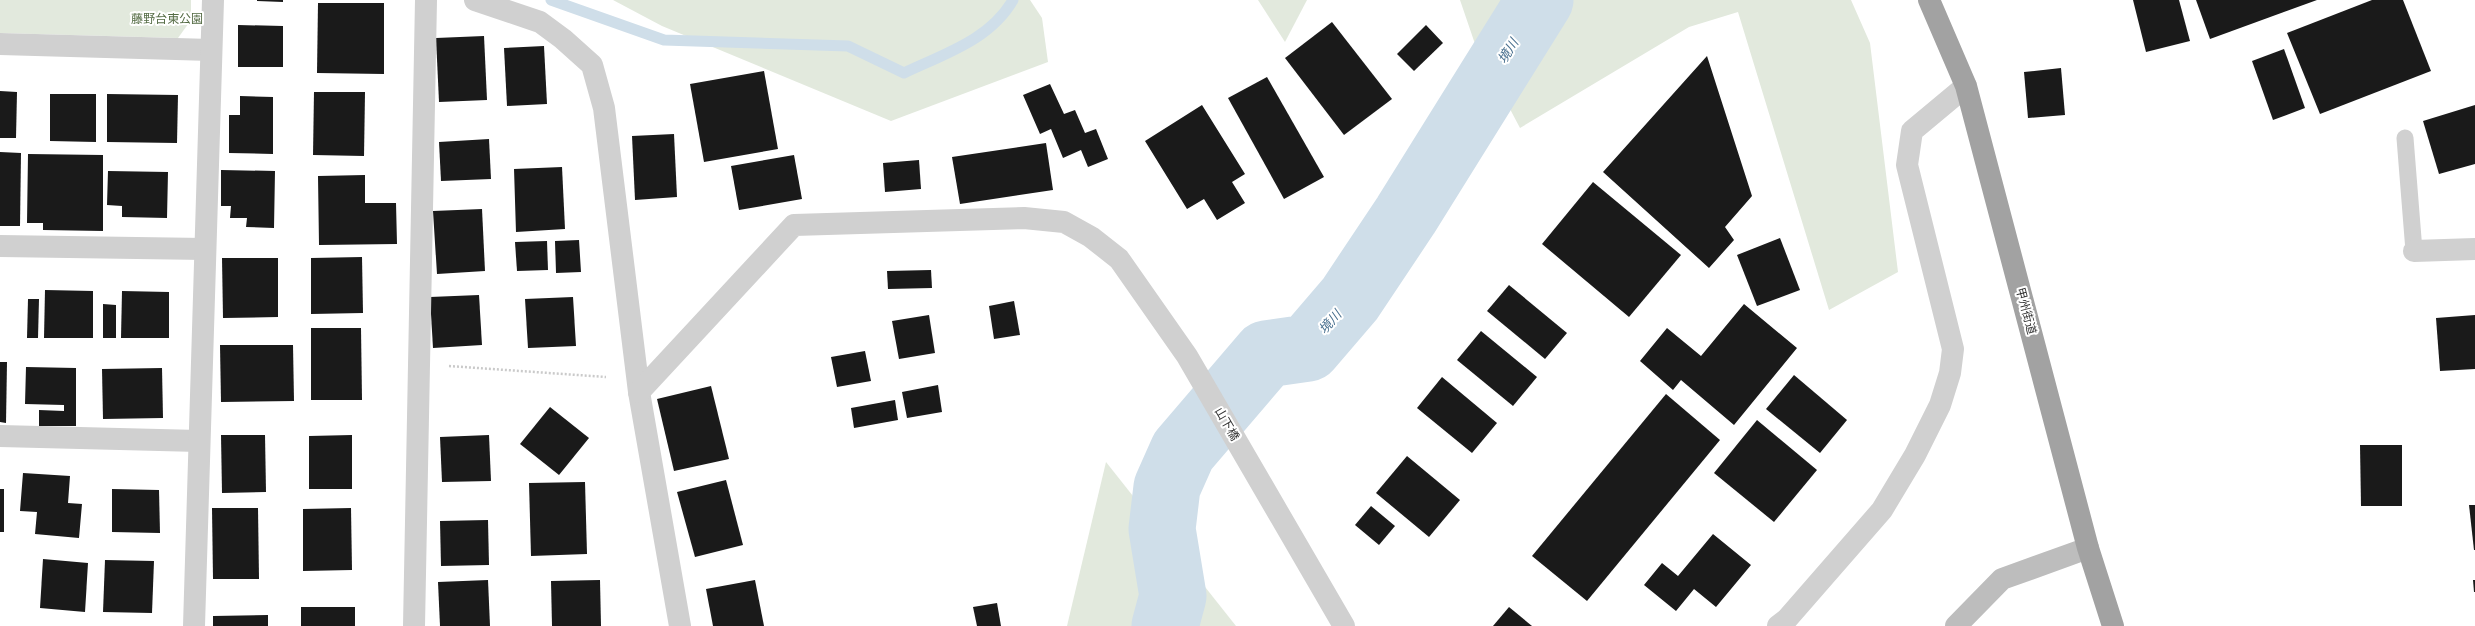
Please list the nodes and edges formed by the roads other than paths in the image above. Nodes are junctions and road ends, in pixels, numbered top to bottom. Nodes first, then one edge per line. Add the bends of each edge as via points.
1 (213, 0) edge
2 (426, 0) edge
3 (475, 0) edge
4 (1929, 0) edge
5 (0, 44) edge
6 (211, 50) junction
7 (1966, 86) junction
8 (2404, 138) dead end
9 (0, 246) edge
10 (205, 249) junction
11 (2475, 249) edge
12 (2414, 251) joint
13 (639, 386) junction
14 (0, 436) edge
15 (199, 441) junction
16 (2088, 548) junction
17 (194, 626) edge
18 (414, 626) edge
19 (680, 626) edge
20 (1344, 626) edge
21 (1778, 626) edge
22 (1956, 626) edge
23 (2112, 626) edge

1 - 6 street
2 - 18 street
3 - 13 street via 540,22 592,65 604,108
4 - 7 highway, 甲州街道
5 - 6 street
6 - 10 street
7 - 16 highway, 甲州街道
7 - 21 street via 1912,131 1907,165 1953,349 1950,373 1940,405 1915,455 1882,510 1787,619
8 - 12 lane
9 - 10 street
10 - 15 street
11 - 12 street
13 - 19 street
13 - 20 street, 山下橋 via 794,225 1024,218 1064,222 1091,237 1119,259 1187,356
14 - 15 street
15 - 17 street
16 - 22 main road via 2002,579
16 - 23 highway, 甲州街道

